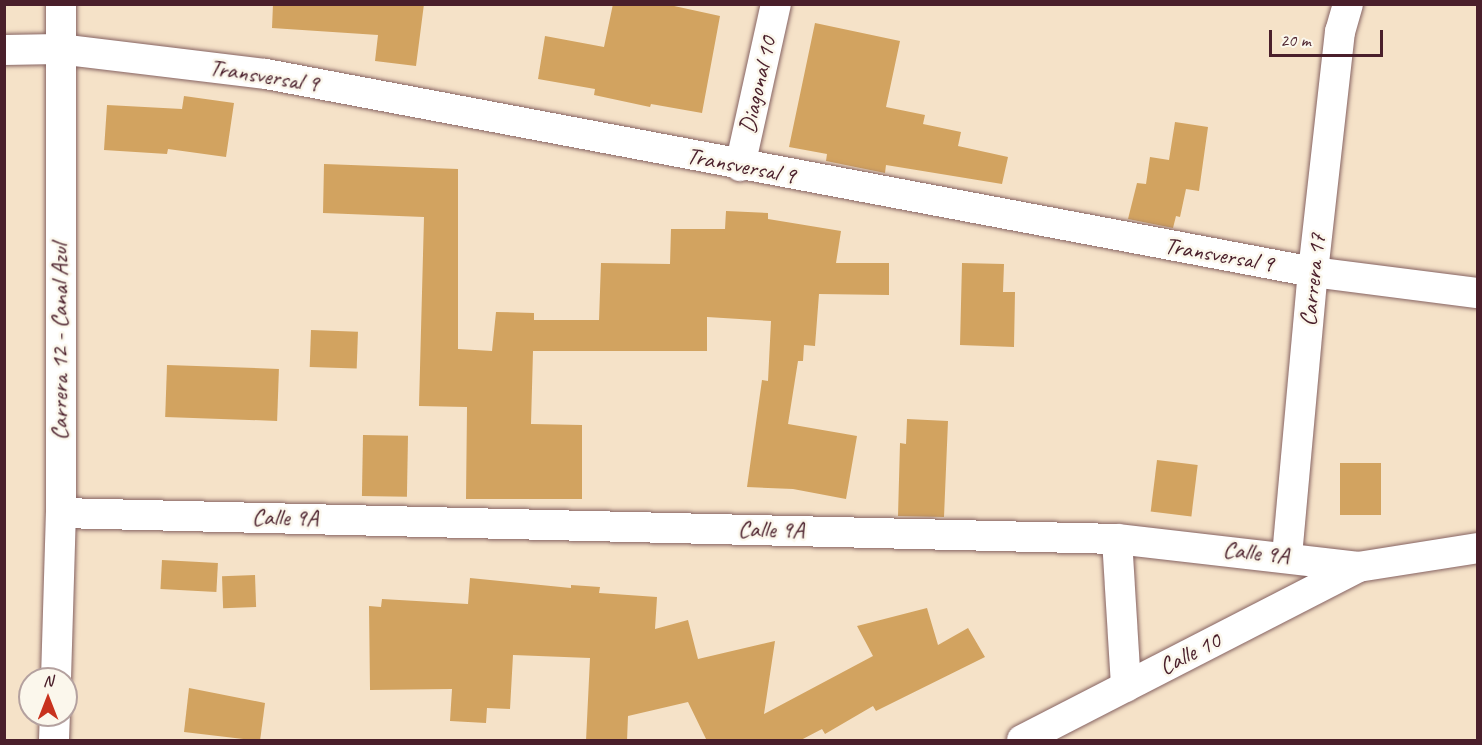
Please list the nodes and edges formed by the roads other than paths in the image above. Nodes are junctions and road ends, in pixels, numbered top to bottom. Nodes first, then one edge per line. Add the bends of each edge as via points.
1 (61, 4) edge
2 (776, 4) edge
3 (1348, 4) edge
4 (59, 49) junction
5 (4, 50) edge
6 (740, 166) junction
7 (1313, 272) junction
8 (1478, 293) edge
9 (61, 513) junction
10 (1117, 539) junction
11 (1478, 548) edge
12 (1287, 556) junction
13 (1358, 567) junction
14 (56, 667) edge
15 (1126, 687) junction
16 (1022, 741) edge

1 - 4 street, Carrera 12 - Canal Azul
2 - 6 street, Diagonal 10
3 - 7 street, Carrera 17 via 1340,32
4 - 5 street, Transversal 9
4 - 6 street, Transversal 9 via 266,74
4 - 9 street, Carrera 12 - Canal Azul
6 - 7 street, Transversal 9
7 - 8 street, Transversal 9
7 - 12 street, Carrera 17
9 - 10 street, Calle 9A
9 - 14 street, Carrera 12 - Canal Azul
10 - 12 street, Calle 9A
10 - 15 street
11 - 13 street, Calle 9A
12 - 13 street, Calle 9A
13 - 15 street, Calle 10
15 - 16 street, Calle 10

